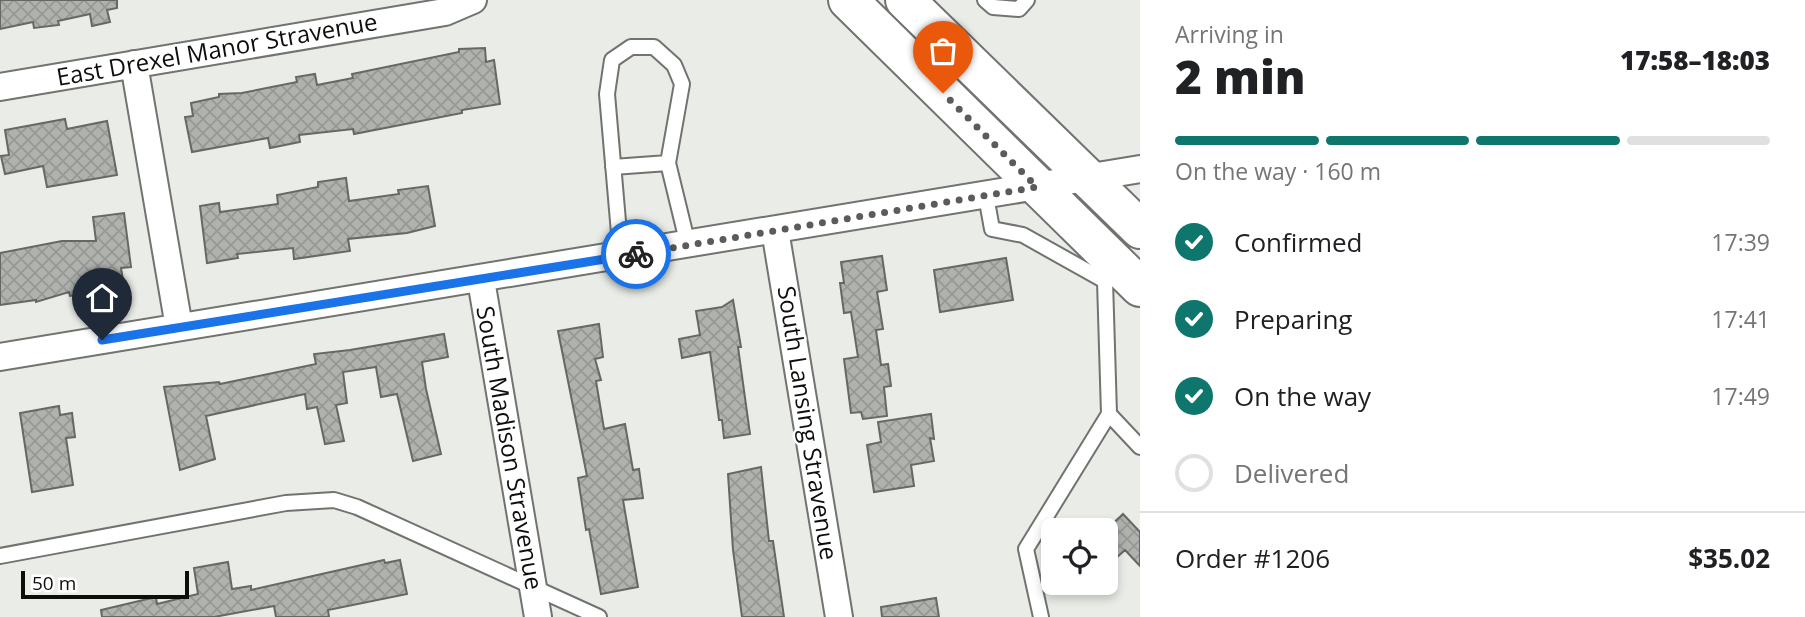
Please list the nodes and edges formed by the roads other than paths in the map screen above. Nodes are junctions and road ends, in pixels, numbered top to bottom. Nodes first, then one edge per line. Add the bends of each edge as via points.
1 (474, 0) edge
2 (848, 0) edge
3 (905, 0) edge
4 (985, 0) edge
5 (1027, 0) edge
6 (134, 64) junction
7 (0, 87) edge
8 (668, 163) junction
9 (613, 167) junction
10 (1140, 169) edge
11 (1087, 179) junction
12 (1037, 187) junction
13 (986, 195) junction
14 (1140, 229) edge
15 (775, 230) junction
16 (688, 245) junction
17 (621, 256) junction
18 (1117, 274) edge
19 (481, 280) junction
20 (179, 327) junction
21 (0, 357) edge
22 (1108, 414) junction
23 (1140, 447) edge
24 (0, 556) edge
25 (531, 584) junction
26 (538, 617) edge
27 (599, 617) edge
28 (839, 617) edge
29 (1041, 617) edge

1 - 6 street, East Drexel Manor Stravenue via 445,12
2 - 12 main road
3 - 11 main road
4 - 5 lane via 993,7 1019,9
6 - 7 street, East Drexel Manor Stravenue
6 - 20 street
8 - 9 lane
8 - 9 lane via 682,84 674,65 654,47 631,47 612,60 607,94
8 - 16 lane
9 - 17 lane
10 - 11 street
11 - 12 street
11 - 14 main road
12 - 13 street
12 - 18 main road
13 - 15 street
13 - 18 lane via 992,229 1023,235
15 - 16 street
15 - 28 street, South Lansing Stravenue
16 - 17 street
17 - 19 street
18 - 22 lane
19 - 20 street
19 - 25 street, South Madison Stravenue
20 - 21 street
22 - 23 lane
22 - 29 lane via 1026,550
24 - 25 lane via 286,503 334,500 357,506
25 - 26 street, South Madison Stravenue
25 - 27 lane

